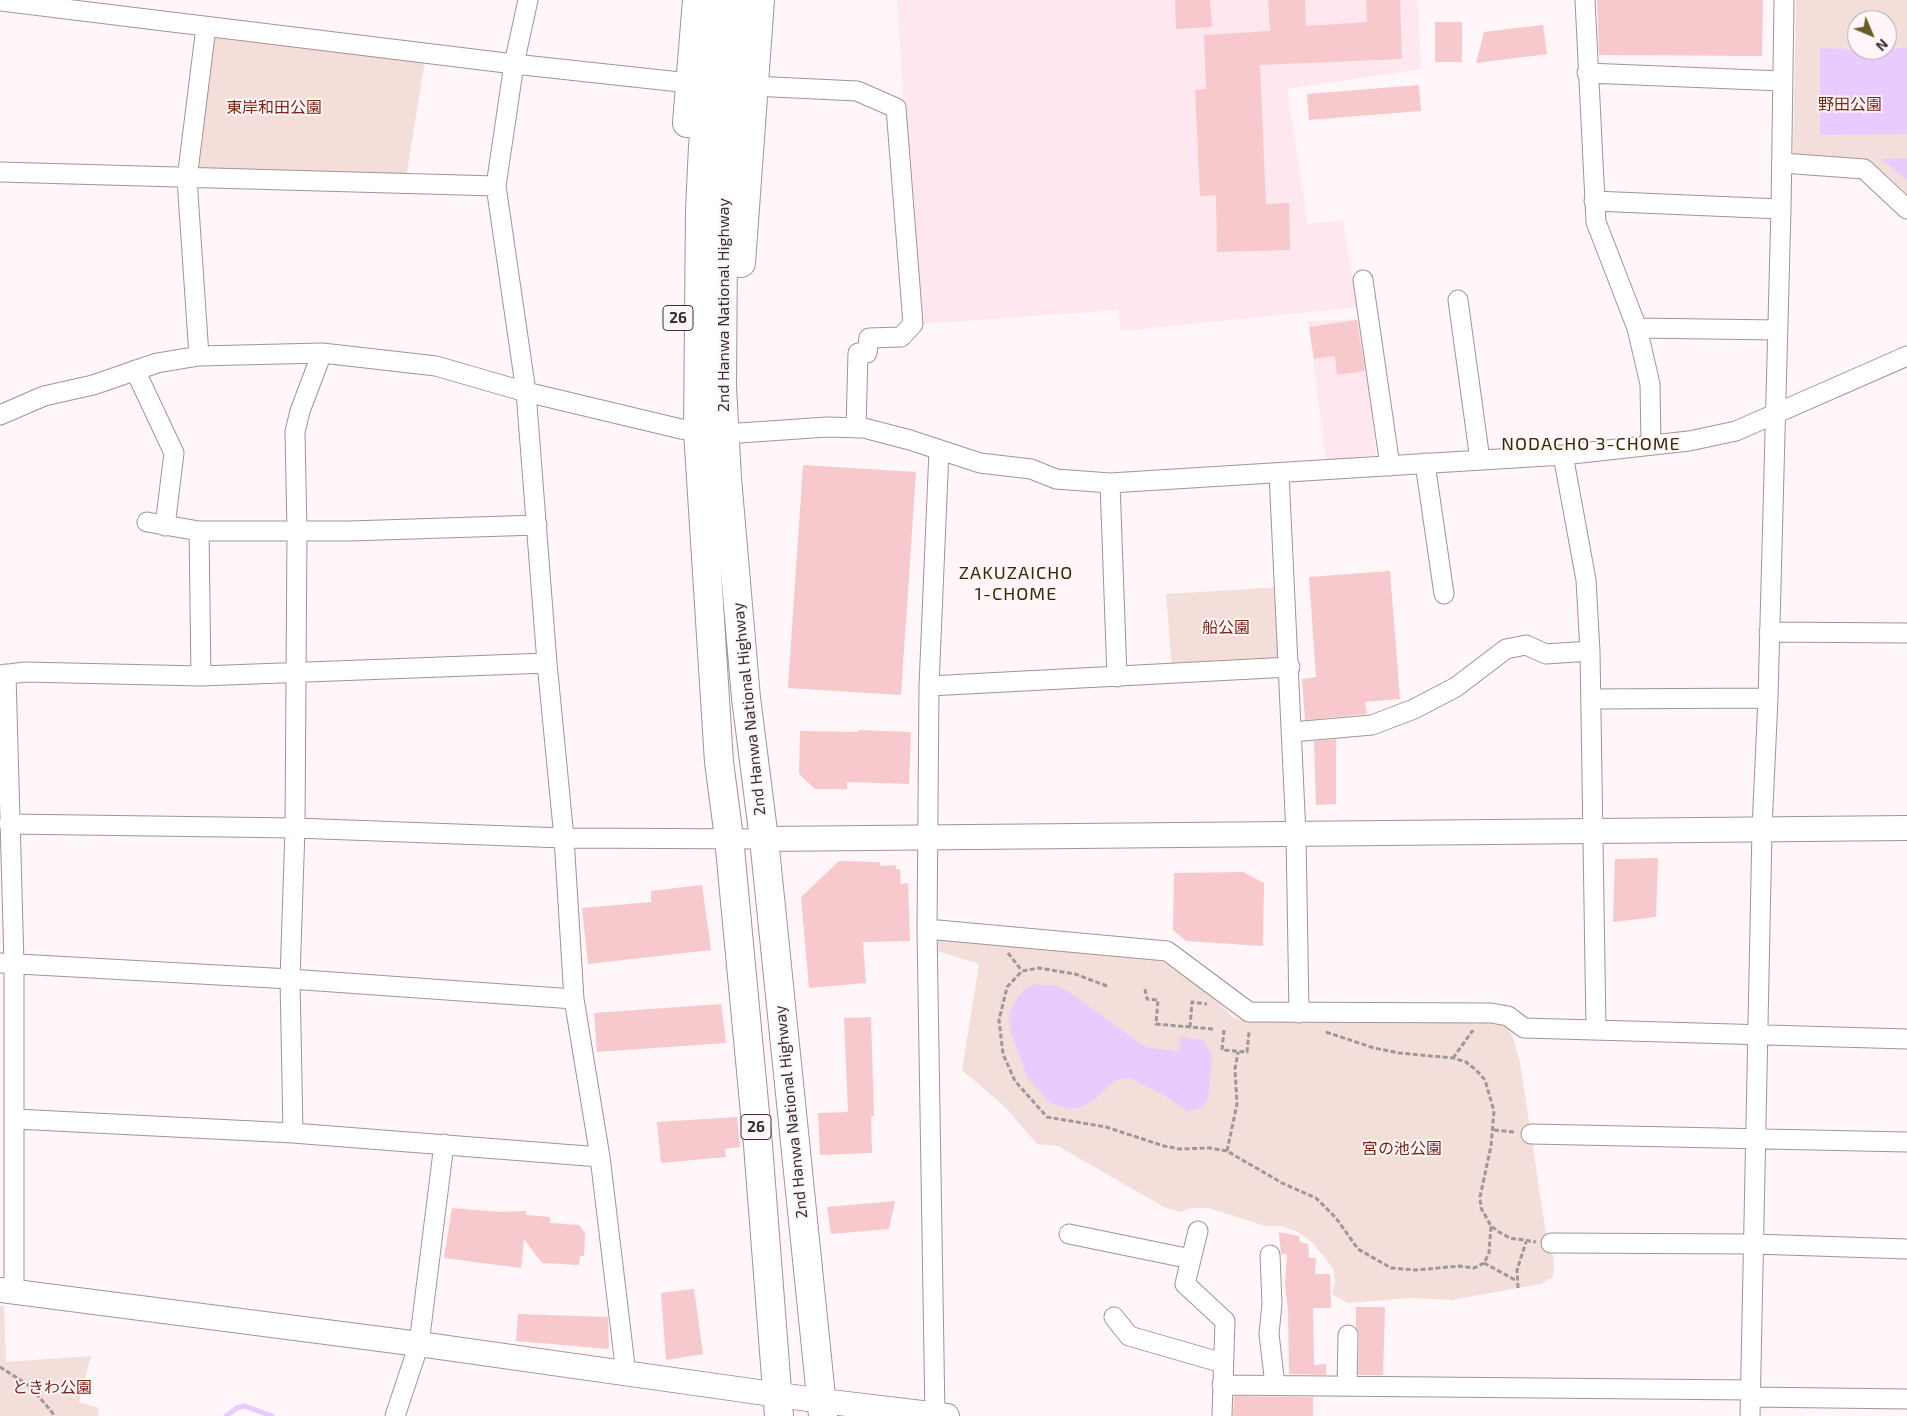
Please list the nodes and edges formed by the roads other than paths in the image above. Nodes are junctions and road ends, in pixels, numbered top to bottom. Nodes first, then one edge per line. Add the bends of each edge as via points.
1 (528, 0) edge
2 (697, 0) edge
3 (718, 0) edge
4 (739, 0) edge
5 (760, 0) edge
6 (1584, 0) edge
7 (1784, 0) edge
8 (0, 1) edge
9 (206, 27) junction
10 (514, 64) junction
11 (1587, 73) junction
12 (1782, 81) junction
13 (689, 83) junction
14 (752, 86) junction
15 (1782, 163) junction
16 (0, 172) edge
17 (187, 179) junction
18 (496, 186) junction
19 (1594, 202) junction
20 (1781, 209) junction
21 (1907, 209) edge
22 (1363, 280) dead end
23 (1458, 300) dead end
24 (1637, 328) junction
25 (1778, 330) junction
26 (322, 353) junction
27 (200, 356) junction
28 (1907, 356) edge
29 (135, 370) junction
30 (710, 387) junction
31 (526, 392) junction
32 (0, 415) edge
33 (1775, 416) junction
34 (856, 428) junction
35 (711, 432) junction
36 (1651, 444) junction
37 (939, 450) junction
38 (1563, 454) junction
39 (1480, 460) junction
40 (1425, 464) junction
41 (1390, 466) junction
42 (1279, 473) junction
43 (1110, 483) junction
44 (146, 522) dead end
45 (537, 525) junction
46 (165, 526) junction
47 (198, 531) junction
48 (297, 531) junction
49 (1444, 594) dead end
50 (1769, 632) junction
51 (1907, 633) edge
52 (1590, 651) junction
53 (547, 663) junction
54 (1290, 667) junction
55 (295, 672) junction
56 (3, 674) edge
57 (201, 676) junction
58 (1117, 677) junction
59 (929, 686) junction
60 (1768, 698) junction
61 (1593, 699) junction
62 (1292, 732) junction
63 (9, 824) junction
64 (295, 828) junction
65 (1907, 828) edge
66 (1762, 829) junction
67 (1593, 831) junction
68 (1296, 834) junction
69 (929, 837) junction
70 (564, 838) junction
71 (729, 838) junction
72 (764, 839) junction
73 (927, 929) junction
74 (7, 964) edge
75 (290, 979) junction
76 (574, 999) junction
77 (1300, 1013) junction
78 (1596, 1030) junction
79 (1758, 1034) junction
80 (1907, 1038) edge
81 (15, 1118) junction
82 (293, 1133) junction
83 (1531, 1134) dead end
84 (1756, 1138) junction
85 (1907, 1142) edge
86 (444, 1144) junction
87 (600, 1157) junction
88 (1198, 1231) dead end
89 (1069, 1234) dead end
90 (1551, 1243) road end
91 (1754, 1244) junction
92 (1907, 1249) edge
93 (1270, 1255) dead end
94 (1191, 1260) junction
95 (7, 1291) edge
96 (1114, 1317) dead end
97 (1348, 1335) dead end
98 (419, 1344) junction
99 (1223, 1363) junction
100 (626, 1374) junction
101 (1222, 1385) junction
102 (1275, 1385) junction
103 (1347, 1386) junction
104 (1750, 1394) junction
105 (1907, 1399) edge
106 (778, 1406) edge
107 (823, 1409) edge
108 (939, 1415) edge
109 (395, 1416) edge
110 (1222, 1416) edge
111 (1750, 1416) edge

1 - 10 street
2 - 13 highway, 26
3 - 30 highway, 2nd Hanwa National Highway / 26 via 702,155 698,291
4 - 30 highway, 2nd Hanwa National Highway / 26
5 - 14 highway, 26
6 - 11 street
7 - 12 street
8 - 9 street
9 - 10 street
9 - 17 street
10 - 13 street
10 - 18 street
11 - 12 street
11 - 19 street
12 - 15 street
13 - 35 highway, 26 via 678,316
14 - 34 street via 857,91 896,108 913,324 901,337 869,338 867,354 858,353
14 - 35 highway, 26 via 738,341
15 - 20 street
15 - 21 street via 1864,169
16 - 17 street
17 - 18 street
17 - 27 street
18 - 31 street
19 - 20 street
19 - 24 street via 1596,222
20 - 25 street
22 - 41 street
23 - 39 street
24 - 25 street
24 - 36 street via 1650,384
25 - 33 street
26 - 27 street
26 - 31 street via 436,366
26 - 48 street via 295,432
27 - 29 street
28 - 33 street
29 - 32 street via 93,385 44,396
29 - 46 street via 174,454
30 - 35 highway, 2nd Hanwa National Highway / 26
31 - 35 street
31 - 45 street
33 - 36 street via 1736,431 1689,441
33 - 50 street
34 - 35 street
34 - 37 street
35 - 71 highway, 2nd Hanwa National Highway / 26 via 695,590 711,633 719,762
35 - 72 highway, 2nd Hanwa National Highway / 26 via 750,588 738,619
36 - 38 street
37 - 43 street via 980,463 1031,469 1056,479
37 - 59 street
38 - 39 street
38 - 52 street via 1586,580
39 - 40 street
40 - 41 street
40 - 49 street
41 - 42 street
42 - 43 street
42 - 54 street
43 - 58 street
44 - 46 street
45 - 48 street
45 - 53 street
46 - 47 street
47 - 48 street
47 - 57 street
48 - 55 street
50 - 51 street
50 - 60 street
52 - 61 street
52 - 62 street via 1546,654 1526,645 1506,649 1456,688 1414,709 1372,725
53 - 55 street
53 - 70 street
54 - 58 street
54 - 62 street
55 - 57 street
55 - 64 street
56 - 57 street
56 - 63 street
58 - 59 street
59 - 69 street
60 - 61 street
60 - 66 street
61 - 67 street
62 - 68 street
63 - 64 street
63 - 74 street
64 - 70 street
64 - 75 street
65 - 66 street
66 - 67 street
66 - 79 street
67 - 68 street
67 - 78 street
68 - 69 street
68 - 77 street
69 - 72 street
69 - 73 street
70 - 71 street
70 - 76 street
71 - 72 street
71 - 106 highway, 2nd Hanwa National Highway / 26 via 758,1145
72 - 107 highway, 2nd Hanwa National Highway / 26
73 - 77 street via 1167,951 1249,1012
73 - 108 street
74 - 75 street
74 - 81 street
75 - 76 street
75 - 82 street
76 - 87 street
77 - 78 street via 1477,1013 1508,1016 1524,1028
78 - 79 street
79 - 80 street
79 - 84 street
81 - 82 street
81 - 95 street
82 - 86 street
83 - 84 street
84 - 85 street
84 - 91 street
86 - 87 street
86 - 98 street
87 - 100 street
88 - 94 street
89 - 94 street
90 - 91 street
91 - 92 street
91 - 104 street
93 - 102 street via 1272,1304 1269,1334
94 - 99 street via 1185,1284 1224,1321
95 - 98 street
96 - 99 street via 1129,1336
97 - 103 street
98 - 100 street
98 - 109 street
99 - 101 street
100 - 106 street
101 - 102 street
101 - 110 street
102 - 103 street
103 - 104 street
104 - 105 street
104 - 111 street
106 - 107 street
107 - 108 street

